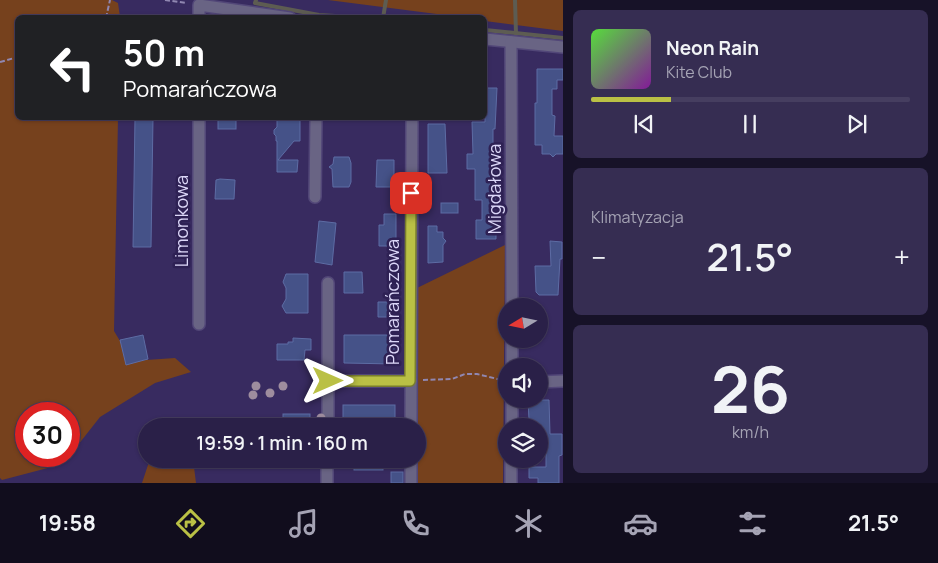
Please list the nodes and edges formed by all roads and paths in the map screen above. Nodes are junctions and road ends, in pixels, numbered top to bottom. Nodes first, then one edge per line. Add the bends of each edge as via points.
1 (110, 0) edge
2 (165, 0) edge
3 (200, 5) junction
4 (107, 15) edge
5 (199, 15) edge
6 (269, 15) edge
7 (487, 39) edge
8 (511, 42) junction
9 (563, 47) edge
10 (15, 57) edge
11 (0, 62) edge
12 (199, 120) edge
13 (316, 120) edge
14 (412, 120) edge
15 (315, 197) dead end
16 (328, 283) dead end
17 (512, 298) edge
18 (199, 324) dead end
19 (498, 378) edge
20 (328, 381) junction
21 (410, 381) junction
22 (548, 382) edge
23 (563, 382) edge
24 (328, 418) edge
25 (410, 418) edge
26 (327, 468) edge
27 (410, 468) edge
28 (511, 468) edge
29 (327, 483) edge
30 (410, 483) edge
31 (511, 483) edge

1 - 4 path
2 - 3 path
3 - 5 street
3 - 6 street
7 - 8 street
8 - 9 street
8 - 17 street, Migdałowa
10 - 11 path
12 - 18 street, Limonkowa
13 - 15 street
14 - 21 street, Pomarańczowa
16 - 20 street
19 - 21 path via 465,374 452,379
20 - 21 street
20 - 24 street
21 - 25 street, Pomarańczowa
22 - 23 street
26 - 29 street
27 - 30 street
28 - 31 street

